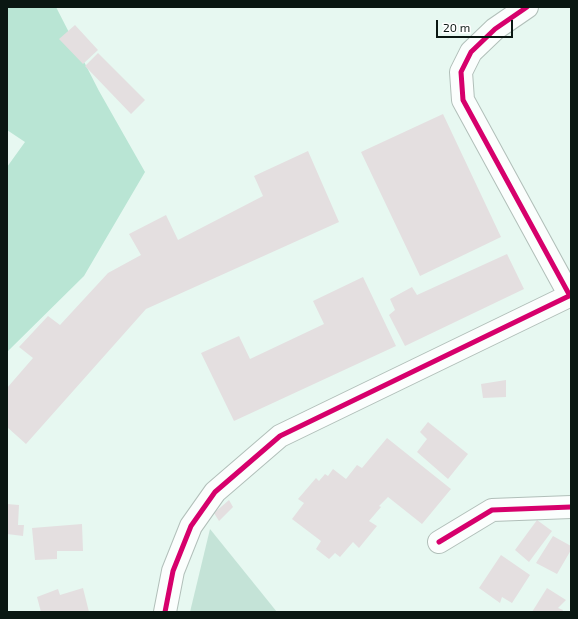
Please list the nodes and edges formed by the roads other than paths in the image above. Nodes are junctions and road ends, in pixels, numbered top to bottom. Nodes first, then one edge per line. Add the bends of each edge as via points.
1 (527, 7) edge
2 (570, 295) edge
3 (571, 507) edge
4 (439, 542) dead end
5 (165, 612) edge

1 - 2 street via 495,29 471,52 461,72 463,100
2 - 5 street via 280,436 215,492 191,526 173,571
3 - 4 street via 492,510

